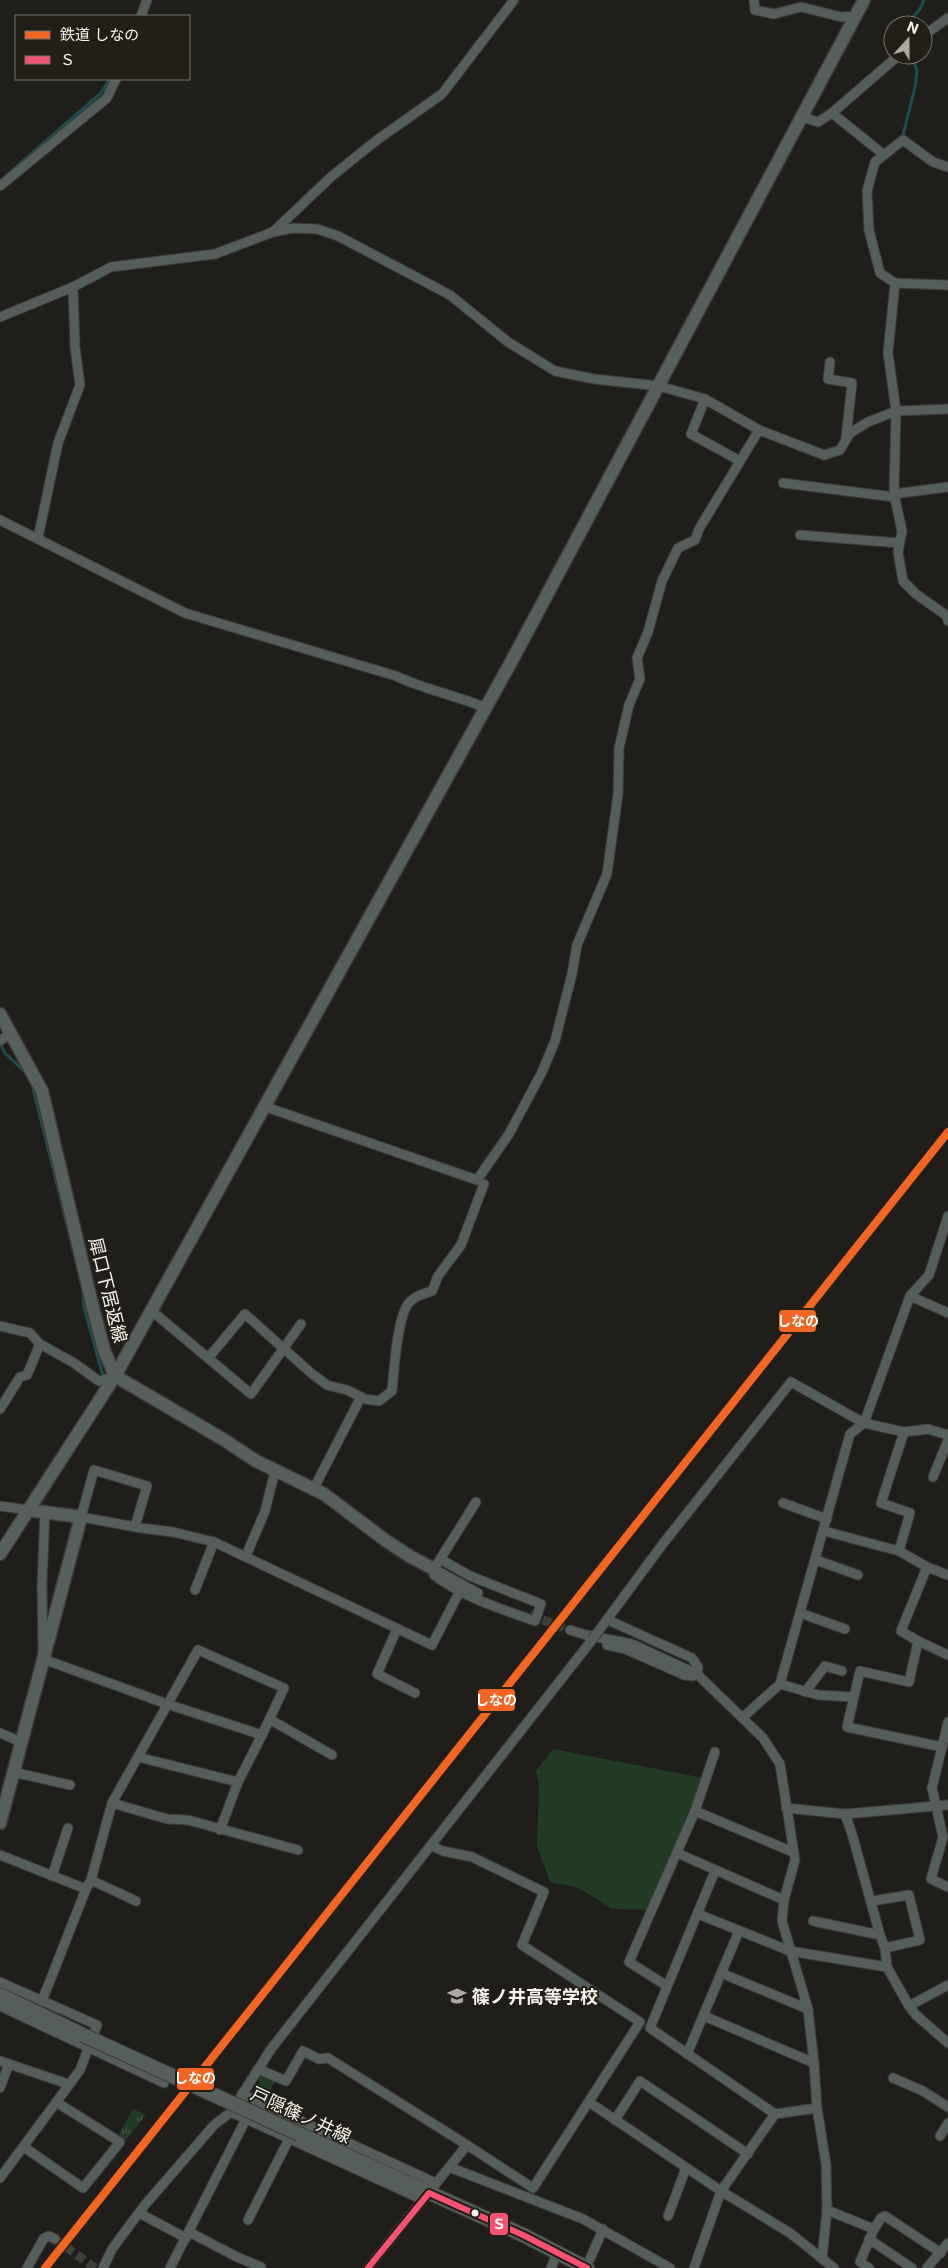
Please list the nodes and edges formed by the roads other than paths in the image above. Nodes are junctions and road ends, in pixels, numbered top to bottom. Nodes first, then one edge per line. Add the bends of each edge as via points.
1 (147, 0) edge
2 (514, 0) edge
3 (754, 0) edge
4 (864, 0) edge
5 (141, 15) edge
6 (856, 16) junction
7 (948, 18) edge
8 (933, 29) edge
9 (887, 65) edge
10 (115, 80) edge
11 (832, 113) junction
12 (802, 117) junction
13 (883, 154) junction
14 (948, 167) edge
15 (0, 186) edge
16 (273, 232) junction
17 (896, 283) junction
18 (948, 284) edge
19 (73, 287) junction
20 (0, 317) edge
21 (830, 362) dead end
22 (658, 386) junction
23 (705, 399) junction
24 (948, 409) edge
25 (896, 411) junction
26 (759, 430) junction
27 (846, 438) junction
28 (740, 461) junction
29 (784, 483) dead end
30 (948, 487) edge
31 (894, 496) junction
32 (0, 520) edge
33 (800, 535) dead end
34 (38, 538) junction
35 (899, 543) junction
36 (948, 621) edge
37 (486, 708) junction
38 (0, 1014) edge
39 (11, 1032) junction
40 (0, 1040) edge
41 (266, 1107) junction
42 (484, 1184) dead end
43 (948, 1216) edge
44 (910, 1296) junction
45 (153, 1312) junction
46 (948, 1313) edge
47 (301, 1324) dead end
48 (0, 1326) edge
49 (40, 1344) junction
50 (283, 1348) junction
51 (209, 1357) junction
52 (116, 1376) junction
53 (361, 1397) junction
54 (0, 1409) edge
55 (864, 1423) junction
56 (904, 1432) junction
57 (948, 1435) edge
58 (948, 1440) edge
59 (275, 1471) junction
60 (933, 1477) dead end
61 (314, 1488) junction
62 (476, 1502) dead end
63 (783, 1503) dead end
64 (0, 1506) edge
65 (28, 1510) junction
66 (45, 1512) junction
67 (81, 1517) junction
68 (827, 1519) junction
69 (135, 1527) junction
70 (824, 1531) junction
71 (214, 1542) junction
72 (899, 1551) junction
73 (0, 1554) edge
74 (246, 1556) junction
75 (816, 1560) junction
76 (437, 1564) junction
77 (927, 1567) junction
78 (858, 1575) dead end
79 (948, 1575) edge
80 (195, 1590) dead end
81 (460, 1591) junction
82 (800, 1613) junction
83 (530, 1615) tunnel mouth
84 (608, 1620) junction
85 (397, 1629) junction
86 (845, 1629) dead end
87 (570, 1630) tunnel mouth
88 (591, 1641) junction
89 (918, 1641) junction
90 (948, 1654) edge
91 (43, 1659) junction
92 (842, 1672) dead end
93 (697, 1674) junction
94 (780, 1684) junction
95 (805, 1692) junction
96 (415, 1693) dead end
97 (854, 1697) junction
98 (167, 1704) junction
99 (742, 1718) junction
100 (271, 1720) junction
101 (947, 1727) edge
102 (0, 1733) edge
103 (262, 1735) junction
104 (21, 1742) junction
105 (942, 1747) junction
106 (716, 1752) dead end
107 (332, 1755) dead end
108 (138, 1757) junction
109 (14, 1772) junction
110 (238, 1782) junction
111 (70, 1785) dead end
112 (112, 1803) junction
113 (934, 1805) junction
114 (948, 1805) edge
115 (786, 1808) junction
116 (695, 1811) junction
117 (845, 1814) junction
118 (0, 1823) edge
119 (68, 1828) dead end
120 (945, 1829) edge
121 (220, 1830) junction
122 (432, 1846) junction
123 (298, 1850) dead end
124 (793, 1852) junction
125 (677, 1853) junction
126 (0, 1855) edge
127 (715, 1871) junction
128 (52, 1876) junction
129 (91, 1880) junction
130 (948, 1887) edge
131 (86, 1889) junction
132 (784, 1900) junction
133 (136, 1901) dead end
134 (872, 1901) junction
135 (698, 1914) junction
136 (813, 1921) dead end
137 (739, 1931) junction
138 (880, 1936) junction
139 (886, 1948) junction
140 (790, 1951) junction
141 (886, 1966) junction
142 (721, 1973) junction
143 (0, 1982) edge
144 (948, 1985) edge
145 (667, 1986) junction
146 (0, 1995) edge
147 (42, 2001) junction
148 (0, 2006) edge
149 (909, 2006) junction
150 (808, 2010) junction
151 (704, 2016) junction
152 (86, 2040) junction
153 (948, 2043) edge
154 (687, 2054) junction
155 (4, 2063) edge
156 (814, 2063) junction
157 (258, 2069) junction
158 (894, 2078) dead end
159 (164, 2083) dead end
160 (68, 2084) junction
161 (0, 2088) edge
162 (242, 2094) junction
163 (56, 2102) junction
164 (589, 2102) junction
165 (948, 2107) edge
166 (817, 2108) junction
167 (231, 2112) junction
168 (775, 2114) junction
169 (246, 2119) junction
170 (615, 2120) junction
171 (948, 2123) edge
172 (294, 2136) junction
173 (940, 2136) dead end
174 (467, 2145) junction
175 (24, 2147) junction
176 (748, 2154) junction
177 (449, 2167) junction
178 (686, 2168) junction
179 (1, 2174) edge
180 (533, 2188) junction
181 (721, 2191) junction
182 (429, 2192) junction
183 (529, 2197) junction
184 (828, 2210) junction
185 (139, 2213) junction
186 (668, 2216) dead end
187 (248, 2220) dead end
188 (874, 2228) junction
189 (603, 2229) junction
190 (187, 2235) junction
191 (55, 2239) dead end
192 (869, 2239) junction
193 (948, 2243) edge
194 (558, 2252) junction
195 (941, 2253) junction
196 (822, 2259) junction
197 (588, 2263) edge
198 (858, 2265) edge
199 (262, 2267) edge
200 (26, 2268) edge
201 (103, 2268) edge
202 (170, 2268) edge
203 (368, 2268) edge
204 (551, 2268) edge
205 (670, 2268) edge
206 (694, 2268) edge
207 (834, 2268) edge
208 (869, 2268) edge
209 (912, 2268) edge
210 (927, 2268) edge

1 - 5 street
2 - 16 street via 442,94 332,176
3 - 6 street via 755,10 774,14 801,7 833,15
4 - 6 street
6 - 12 street
7 - 8 street
9 - 11 street
10 - 15 street via 106,98
11 - 12 street via 818,122
11 - 13 street
12 - 22 street
13 - 14 street via 903,140 933,162
13 - 17 street via 874,162 867,191 869,230 880,272
16 - 19 street via 216,254 111,267
16 - 22 street via 294,228 317,229 338,236 450,295 508,342 555,371
17 - 18 street
17 - 25 street via 888,353
19 - 20 street
19 - 34 street via 80,384 58,443
21 - 27 street via 828,379 852,384
22 - 23 street
22 - 37 street
23 - 26 street
23 - 28 street via 691,434
24 - 25 street
25 - 27 street via 868,422
25 - 31 street
26 - 27 street via 824,455 840,450
26 - 28 street
28 - 41 street via 695,540 678,548 662,580 648,632 637,658 640,679 628,705 619,748 618,794 607,874 578,945 555,1041 542,1072 513,1127 477,1180
29 - 31 street
30 - 31 street
31 - 35 street via 902,532
32 - 34 street
33 - 35 street
34 - 37 street via 185,613 396,676 419,687
35 - 36 street via 903,581 947,616
37 - 41 street
38 - 39 street, 犀口下居返線
39 - 40 street
39 - 52 street, 犀口下居返線 via 42,1091 92,1304 104,1350
41 - 45 street via 196,1228
42 - 53 street via 461,1245 438,1276 432,1291 418,1295 408,1304 401,1322 392,1391 379,1401
43 - 44 street via 929,1275
44 - 46 street
44 - 55 street
45 - 51 street
45 - 52 street
47 - 50 street
48 - 49 street via 30,1333
49 - 52 street via 99,1381
49 - 54 street via 27,1375 20,1377
50 - 51 street via 245,1314
50 - 51 street via 251,1394
50 - 53 street via 327,1385
52 - 59 street
52 - 65 street
53 - 61 street
55 - 56 street
55 - 68 street via 850,1434
55 - 84 street via 791,1382 662,1545
56 - 57 street via 928,1429
56 - 72 street via 881,1503 910,1513
58 - 60 street
59 - 61 street
59 - 74 street via 265,1511
61 - 76 street via 411,1557
62 - 76 street
63 - 68 street
64 - 65 street
65 - 66 street
65 - 73 street
66 - 67 street
66 - 91 street
67 - 69 street
67 - 69 street via 94,1470 147,1486
67 - 91 street
68 - 70 street
69 - 71 street
70 - 72 street
70 - 75 street
71 - 74 street
71 - 80 street
72 - 77 street
74 - 85 street
75 - 78 street
75 - 82 street
76 - 81 street via 434,1575
76 - 81 street via 541,1604 534,1621
76 - 83 street via 479,1594
77 - 79 street
77 - 89 street via 901,1630
81 - 85 street via 432,1645
82 - 86 street
82 - 94 street
84 - 88 street, bridge
84 - 93 street via 692,1658 698,1667
85 - 96 street via 377,1674
87 - 93 street via 632,1644
88 - 93 street via 625,1649 684,1676
88 - 122 street
89 - 90 street
89 - 97 street via 909,1682 860,1671
91 - 98 street
91 - 104 street
92 - 95 street via 825,1666
93 - 99 street
94 - 95 street
94 - 99 street
95 - 97 street
97 - 105 street via 847,1727
98 - 100 street via 198,1650 284,1688
98 - 103 street
98 - 108 street
99 - 115 street via 763,1738 780,1764
100 - 103 street
100 - 107 street
101 - 105 street
102 - 104 street
103 - 110 street
104 - 109 street
105 - 113 street via 932,1788
106 - 116 street
108 - 110 street
108 - 112 street
109 - 111 street
109 - 118 street
110 - 121 street
112 - 121 street
112 - 129 street
113 - 114 street
113 - 117 street
113 - 120 street
115 - 117 street
115 - 124 street
116 - 124 street
116 - 125 street
117 - 134 street
119 - 128 street
120 - 130 street via 931,1879
121 - 123 street
122 - 157 street
122 - 164 street via 472,1857 544,1892 522,1945 640,2022
124 - 132 street via 795,1860
125 - 127 street
125 - 145 street via 629,1962
126 - 128 street
127 - 132 street
127 - 135 street
128 - 131 street
129 - 131 street
129 - 133 street
131 - 147 street
132 - 140 street via 782,1921
134 - 138 street
134 - 139 street via 909,1895 920,1940
135 - 137 street
135 - 145 street
136 - 138 street
137 - 140 street
137 - 142 street
138 - 139 street
139 - 141 street
140 - 141 street
140 - 150 street
141 - 149 street
142 - 150 street
142 - 151 street
143 - 147 street
144 - 149 street
145 - 154 street via 650,2028
146 - 152 main road, 戸隠篠ノ井線
147 - 152 street via 97,2025
148 - 152 street
149 - 153 street
150 - 156 street
151 - 154 street
151 - 156 street
152 - 159 street
152 - 160 street via 80,2070
152 - 172 main road, 戸隠篠ノ井線, bridge
154 - 168 street
155 - 160 street
155 - 161 street
156 - 166 street
157 - 162 street
157 - 174 street via 286,2081 302,2052 319,2059 328,2058
158 - 165 street
160 - 163 street
162 - 167 street
162 - 182 street
163 - 175 street
163 - 175 street via 120,2142 83,2188
164 - 170 street
164 - 180 street
166 - 168 street
166 - 184 street via 826,2164
167 - 169 street
167 - 185 street via 214,2125
168 - 176 street
169 - 172 street
169 - 190 street
170 - 176 street via 640,2081
170 - 178 street
171 - 173 street
172 - 182 main road, 戸隠篠ノ井線
172 - 187 street
174 - 177 street
174 - 180 street
175 - 179 street
176 - 181 street
177 - 182 street
177 - 183 street
178 - 181 street
178 - 186 street
180 - 183 street
181 - 196 street via 790,2233
181 - 206 street
182 - 194 main road, 戸隠篠ノ井線
182 - 203 street
183 - 189 street
184 - 188 street
184 - 196 street
185 - 190 street
185 - 201 street via 112,2249
188 - 192 street
188 - 195 street via 885,2216
189 - 197 street
189 - 205 street
190 - 199 street
190 - 202 street
191 - 200 street via 44,2238
192 - 198 street
192 - 209 street
193 - 195 street
194 - 197 main road, 戸隠篠ノ井線
194 - 204 street
195 - 210 street
196 - 207 street
198 - 208 street

